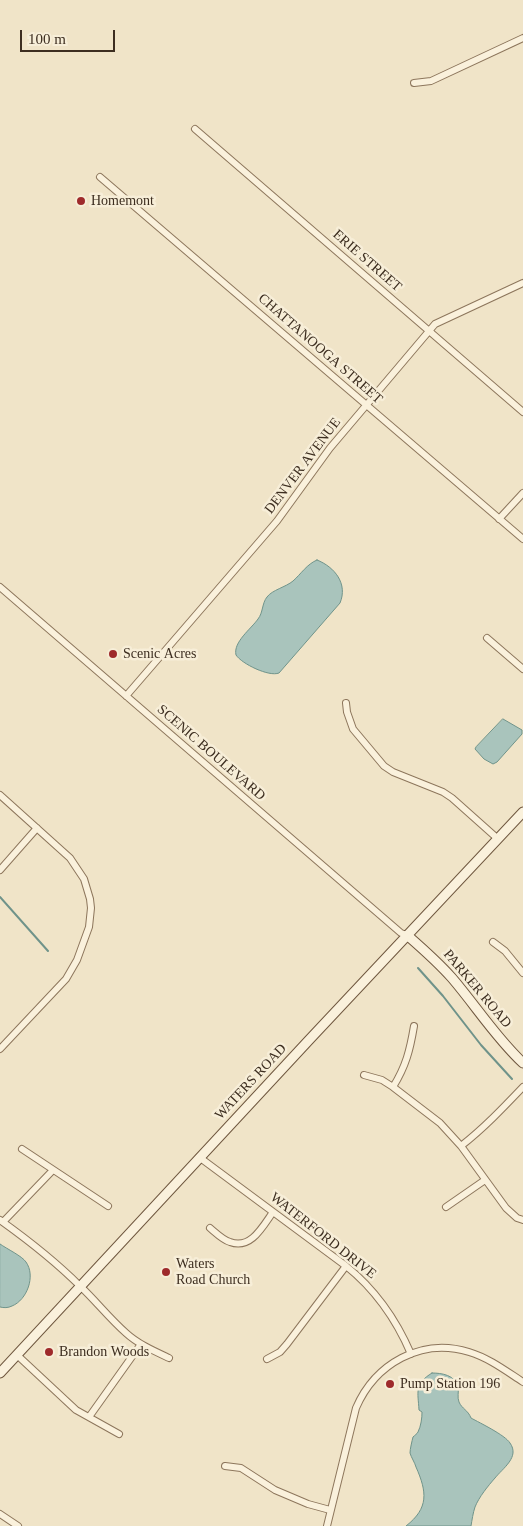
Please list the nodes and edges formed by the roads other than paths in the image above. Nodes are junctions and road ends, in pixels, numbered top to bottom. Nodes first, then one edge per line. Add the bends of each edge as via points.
1 (523, 38) edge
2 (414, 83) dead end
3 (195, 129) dead end
4 (100, 177) dead end
5 (523, 284) edge
6 (428, 331) junction
7 (366, 405) junction
8 (523, 412) edge
9 (523, 493) edge
10 (499, 519) junction
11 (523, 540) edge
12 (0, 587) edge
13 (487, 638) dead end
14 (523, 669) edge
15 (126, 696) junction
16 (346, 703) dead end
17 (0, 795) edge
18 (523, 812) edge
19 (37, 828) junction
20 (498, 839) junction
21 (0, 870) edge
22 (408, 935) junction
23 (493, 942) dead end
24 (523, 973) edge
25 (414, 1026) dead end
26 (0, 1049) edge
27 (523, 1063) edge
28 (364, 1075) dead end
29 (393, 1087) junction
30 (523, 1087) edge
31 (461, 1146) junction
32 (22, 1149) dead end
33 (199, 1157) junction
34 (53, 1170) junction
35 (485, 1180) junction
36 (108, 1206) dead end
37 (446, 1207) dead end
38 (273, 1212) junction
39 (523, 1220) edge
40 (1, 1221) edge
41 (210, 1228) dead end
42 (346, 1266) junction
43 (80, 1286) junction
44 (141, 1344) junction
45 (411, 1354) junction
46 (17, 1355) junction
47 (169, 1358) dead end
48 (268, 1359) dead end
49 (0, 1373) edge
50 (523, 1382) edge
51 (89, 1417) junction
52 (119, 1434) dead end
53 (225, 1466) dead end
54 (330, 1510) junction
55 (0, 1514) edge
56 (18, 1526) edge
57 (327, 1526) edge

1 - 2 street via 431,81
3 - 6 street, ERIE STREET
4 - 7 street, CHATTANOOGA STREET
5 - 6 street, DENVER AVENUE via 440,321
6 - 7 street, DENVER AVENUE
6 - 8 street, ERIE STREET
7 - 10 street, CHATTANOOGA STREET
7 - 15 street, DENVER AVENUE via 263,538
9 - 10 street
10 - 11 street, CHATTANOOGA STREET
12 - 15 street, SCENIC BOULEVARD
13 - 14 street
15 - 22 street, SCENIC BOULEVARD via 401,933
16 - 20 street via 353,729 384,766 443,792
17 - 19 street
18 - 20 street, WATERS ROAD
19 - 21 street
19 - 26 street via 70,858 84,879 91,908 89,927 66,979
20 - 22 street, WATERS ROAD
22 - 27 street, PARKER ROAD via 452,977
22 - 33 street, WATERS ROAD
23 - 24 street via 505,950
25 - 29 street via 407,1062
28 - 29 street
29 - 31 street via 440,1123
30 - 31 street
31 - 35 street
32 - 34 street
33 - 38 street, WATERFORD DRIVE
33 - 43 street, WATERS ROAD
34 - 36 street
34 - 40 street
35 - 37 street
35 - 39 street via 506,1208
38 - 41 street via 255,1236 244,1243 231,1243
38 - 42 street, WATERFORD DRIVE
40 - 43 street via 39,1249
42 - 45 street, WATERFORD DRIVE via 380,1299 401,1331
42 - 48 street via 287,1344
43 - 44 street
43 - 46 street, WATERS ROAD
44 - 47 street
44 - 51 street
45 - 50 street via 442,1348 469,1352
45 - 54 street via 376,1376 359,1400
46 - 49 street, WATERS ROAD
46 - 51 street via 76,1410
51 - 52 street
53 - 54 street via 242,1468 276,1490
54 - 57 street
55 - 56 street

